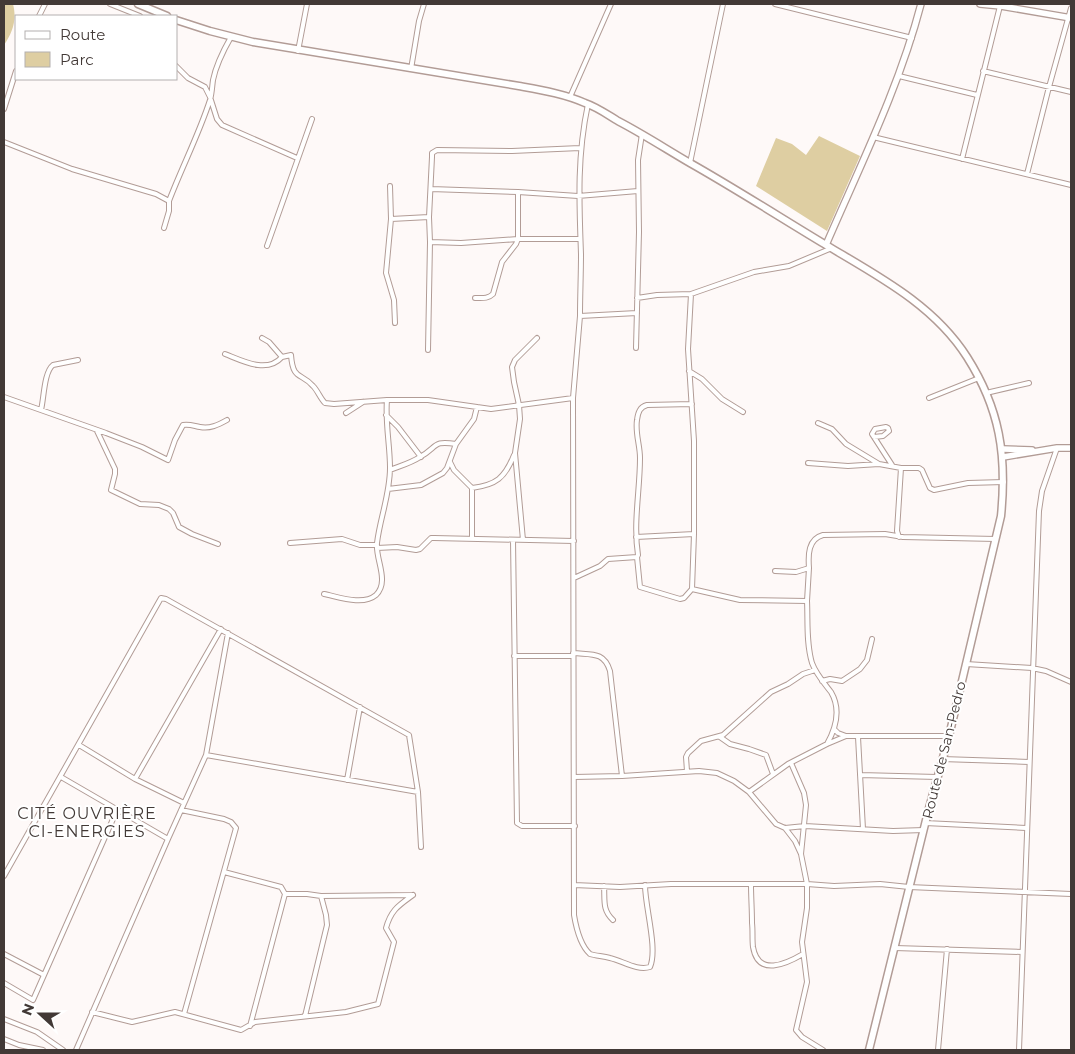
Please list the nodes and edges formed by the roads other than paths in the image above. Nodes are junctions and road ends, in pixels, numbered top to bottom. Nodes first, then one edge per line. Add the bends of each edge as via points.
1 (110, 4) edge
2 (138, 4) edge
3 (308, 4) edge
4 (424, 4) edge
5 (611, 4) edge
6 (723, 4) edge
7 (775, 4) edge
8 (922, 4) edge
9 (980, 4) edge
10 (1001, 5) edge
11 (1071, 8) edge
12 (138, 15) edge
13 (165, 15) edge
14 (1070, 18) edge
15 (178, 23) edge
16 (231, 38) junction
17 (912, 38) junction
18 (298, 51) junction
19 (178, 68) edge
20 (411, 69) junction
21 (984, 71) junction
22 (15, 74) edge
23 (899, 76) junction
24 (1049, 87) junction
25 (4, 92) edge
26 (1071, 92) edge
27 (8, 95) junction
28 (977, 95) junction
29 (210, 97) junction
30 (570, 97) junction
31 (588, 104) junction
32 (4, 109) edge
33 (312, 120) dead end
34 (642, 134) junction
35 (873, 137) junction
36 (4, 142) edge
37 (580, 148) junction
38 (297, 158) junction
39 (962, 159) junction
40 (690, 163) junction
41 (1027, 174) junction
42 (1071, 185) edge
43 (390, 186) dead end
44 (431, 189) junction
45 (638, 191) junction
46 (518, 192) junction
47 (578, 196) junction
48 (169, 201) junction
49 (429, 217) junction
50 (391, 219) junction
51 (164, 228) dead end
52 (518, 239) junction
53 (580, 239) junction
54 (430, 242) junction
55 (267, 246) dead end
56 (829, 247) junction
57 (691, 294) junction
58 (474, 298) dead end
59 (637, 298) junction
60 (637, 313) junction
61 (580, 316) junction
62 (395, 323) dead end
63 (262, 338) dead end
64 (537, 338) dead end
65 (636, 348) dead end
66 (428, 350) dead end
67 (225, 354) dead end
68 (282, 357) junction
69 (78, 360) dead end
70 (689, 371) junction
71 (979, 378) junction
72 (1029, 384) dead end
73 (986, 393) junction
74 (4, 397) edge
75 (573, 398) junction
76 (929, 398) dead end
77 (387, 400) junction
78 (365, 402) junction
79 (692, 404) junction
80 (519, 405) junction
81 (477, 407) junction
82 (41, 410) junction
83 (743, 412) dead end
84 (346, 413) dead end
85 (386, 414) junction
86 (227, 420) dead end
87 (818, 422) dead end
88 (97, 431) junction
89 (874, 437) dead end
90 (456, 444) junction
91 (1057, 448) junction
92 (1071, 448) edge
93 (1003, 449) junction
94 (1037, 450) junction
95 (515, 453) junction
96 (1003, 456) junction
97 (421, 457) junction
98 (450, 462) junction
99 (808, 463) dead end
100 (879, 464) junction
101 (892, 465) junction
102 (901, 468) junction
103 (390, 470) junction
104 (1004, 482) junction
105 (472, 488) junction
106 (388, 489) junction
107 (694, 534) junction
108 (898, 537) junction
109 (472, 538) junction
110 (636, 538) junction
111 (996, 539) junction
112 (513, 540) junction
113 (522, 540) junction
114 (574, 541) junction
115 (290, 543) dead end
116 (218, 544) dead end
117 (377, 547) junction
118 (637, 557) junction
119 (809, 568) junction
120 (775, 571) dead end
121 (574, 578) junction
122 (692, 590) junction
123 (324, 594) dead end
124 (807, 600) junction
125 (221, 629) junction
126 (228, 633) junction
127 (872, 639) dead end
128 (573, 654) junction
129 (514, 656) junction
130 (966, 664) junction
131 (1032, 668) junction
132 (815, 670) junction
133 (822, 681) junction
134 (1071, 682) edge
135 (360, 707) junction
136 (835, 730) junction
137 (846, 736) junction
138 (948, 736) junction
139 (720, 737) junction
140 (858, 737) junction
141 (827, 744) junction
142 (79, 745) junction
143 (206, 755) junction
144 (942, 759) junction
145 (1029, 762) junction
146 (791, 763) junction
147 (687, 771) junction
148 (773, 774) junction
149 (860, 775) junction
150 (622, 776) junction
151 (61, 777) junction
152 (574, 777) junction
153 (937, 777) junction
154 (135, 779) junction
155 (347, 780) junction
156 (418, 792) junction
157 (749, 792) junction
158 (184, 803) junction
159 (117, 810) junction
160 (181, 810) junction
161 (575, 826) junction
162 (805, 826) junction
163 (924, 826) junction
164 (785, 828) junction
165 (1026, 828) junction
166 (863, 829) junction
167 (168, 839) junction
168 (421, 846) dead end
169 (801, 854) junction
170 (224, 872) junction
171 (4, 876) edge
172 (751, 884) junction
173 (807, 884) junction
174 (574, 885) junction
175 (645, 885) junction
176 (604, 886) junction
177 (910, 887) junction
178 (1025, 891) junction
179 (285, 894) junction
180 (1071, 894) edge
181 (321, 896) junction
182 (614, 920) dead end
183 (894, 948) junction
184 (947, 949) junction
185 (1022, 952) junction
186 (4, 954) edge
187 (803, 954) junction
188 (44, 975) junction
189 (4, 983) edge
190 (92, 1012) junction
191 (184, 1014) junction
192 (305, 1016) junction
193 (4, 1019) edge
194 (250, 1026) junction
195 (4, 1039) edge
196 (43, 1050) edge
197 (63, 1050) edge
198 (76, 1050) edge
199 (823, 1050) edge
200 (869, 1050) edge
201 (938, 1050) edge
202 (1019, 1050) edge

1 - 12 street
2 - 13 main road
3 - 18 street
4 - 20 street
5 - 30 street
6 - 40 street
7 - 17 street
8 - 17 street
9 - 10 street
10 - 14 street
10 - 21 street
11 - 14 street
14 - 24 street
15 - 16 main road, Route de San-Pedro
16 - 18 main road, Route de San-Pedro
16 - 29 street via 222,51
17 - 23 street
18 - 20 main road, Route de San-Pedro
19 - 29 street via 205,88
20 - 30 main road, Route de San-Pedro
21 - 24 street
21 - 28 street
22 - 27 street
23 - 28 street
23 - 35 street
24 - 26 street
24 - 41 street
25 - 27 street
27 - 32 street
28 - 39 street
29 - 38 street via 222,125
29 - 48 street
30 - 31 main road, Route de San-Pedro
31 - 34 main road, Route de San-Pedro
31 - 37 street
33 - 38 street
34 - 40 main road, Route de San-Pedro
34 - 45 street
35 - 39 street
35 - 56 street
36 - 48 street
37 - 44 street via 437,150 432,153
37 - 47 street
38 - 55 street
39 - 41 street
40 - 56 main road, Route de San-Pedro
41 - 42 street
43 - 50 street
44 - 46 street
44 - 49 street
45 - 47 street
45 - 59 street
46 - 47 street
46 - 52 street
47 - 53 street
48 - 51 street via 170,211
49 - 50 street
49 - 54 street
50 - 62 street via 386,273 393,295
52 - 53 street
52 - 54 street
52 - 58 street via 502,262 493,294
53 - 61 street
54 - 66 street
56 - 57 street via 789,266 754,272
56 - 71 main road, Route de San-Pedro via 890,283 932,315 966,356
57 - 59 street
57 - 70 street
59 - 60 street
60 - 61 street
60 - 65 street
61 - 75 street
63 - 68 street
64 - 80 street via 512,367
67 - 68 street via 263,366 274,364
68 - 78 street via 291,355 293,370 314,387 325,403
69 - 82 street via 50,367
70 - 79 street
70 - 83 street
71 - 73 main road, Route de San-Pedro
71 - 76 street
72 - 73 street
73 - 93 main road, Route de San-Pedro
74 - 82 street
75 - 80 street
75 - 114 street
77 - 78 street
77 - 81 street via 428,400
77 - 85 street
78 - 84 street
79 - 107 street
79 - 110 street via 647,405 638,413 636,431 640,480
80 - 81 street via 491,409
80 - 95 street
81 - 90 street via 471,424
82 - 88 street
85 - 97 street
85 - 103 street
86 - 88 street via 209,428 183,425 168,460
87 - 100 street
88 - 116 street via 115,469 110,490 140,504 169,509 185,531
89 - 101 street
90 - 97 street via 440,443
90 - 98 street
91 - 92 street
91 - 94 street
91 - 131 street via 1039,510
93 - 94 street
93 - 96 main road, Route de San-Pedro
94 - 96 street
95 - 105 street via 508,470 492,484
95 - 113 street
96 - 104 main road, Route de San-Pedro
97 - 103 street
98 - 105 street
98 - 106 street via 443,472 424,484
99 - 100 street
100 - 101 street
101 - 102 street
102 - 104 street via 920,468 934,490 968,483
102 - 108 street
103 - 106 street
104 - 111 main road, Route de San-Pedro
105 - 109 street
106 - 117 street
107 - 110 street
107 - 122 street
108 - 111 street
108 - 119 street via 885,534 819,536 809,551
109 - 112 street
109 - 117 street via 431,538 416,550
110 - 118 street
111 - 130 main road, Route de San-Pedro
112 - 113 street
112 - 129 street
113 - 114 street
114 - 121 street
115 - 117 street via 342,539
117 - 123 street via 382,578 375,596 360,600
118 - 121 street via 608,559
118 - 122 street via 641,588 680,599
119 - 120 street via 796,572
119 - 124 street
121 - 128 street
122 - 124 street via 740,600
124 - 132 street via 809,647
125 - 126 street
125 - 142 street via 161,598
125 - 154 street
126 - 135 street
126 - 143 street
127 - 133 street via 867,660 860,669 842,681
128 - 129 street
128 - 150 street via 597,655 607,663
128 - 152 street
129 - 161 street via 517,823 522,826
130 - 131 street
130 - 138 main road, Route de San-Pedro
131 - 134 street
131 - 145 street
132 - 133 street
132 - 139 street via 771,692
133 - 136 street via 836,705
135 - 155 street
135 - 156 street via 409,735
136 - 137 street
136 - 141 street
137 - 140 street
137 - 141 street
138 - 140 street
138 - 144 main road, Route de San-Pedro
139 - 147 street via 701,741 692,749 686,757
139 - 148 street via 730,744 766,755
140 - 149 street
141 - 146 street
142 - 151 street
142 - 154 street
143 - 155 street
143 - 158 street
144 - 145 street
144 - 153 main road, Route de San-Pedro
145 - 165 street
146 - 148 street
146 - 162 street via 804,793
147 - 150 street
147 - 157 street via 717,773
148 - 157 street
149 - 153 street
149 - 166 street
150 - 152 street
151 - 159 street
151 - 171 street
152 - 161 street
153 - 163 main road, Route de San-Pedro
154 - 158 street
155 - 156 street
156 - 168 street
157 - 164 street via 776,824
158 - 160 street
159 - 167 street
159 - 188 street
160 - 167 street
160 - 170 street via 231,822 236,828
161 - 174 street
162 - 164 street
162 - 166 street
162 - 169 street
163 - 165 street
163 - 166 street via 893,831
163 - 177 main road, Route de San-Pedro
164 - 169 street
165 - 178 street
167 - 190 street
169 - 173 street
170 - 179 street via 281,887
170 - 191 street
172 - 173 street
172 - 175 street
172 - 187 street via 753,948 760,962 775,966
173 - 177 street
173 - 187 street
174 - 175 street via 574,915 586,951 594,956 647,968 652,963 652,947
174 - 176 street
175 - 176 street
176 - 182 street via 606,910
177 - 178 street
177 - 183 main road, Route de San-Pedro
178 - 180 street
178 - 185 street
179 - 181 street
179 - 194 street
181 - 192 street via 326,925
181 - 192 street via 413,896 396,908 386,928 394,942 378,1004 346,1012
183 - 184 street
183 - 200 main road, Route de San-Pedro
184 - 185 street
184 - 201 street
185 - 202 street
186 - 188 street
187 - 199 street via 806,987 796,1030
188 - 189 street via 33,1000
190 - 191 street via 132,1022 176,1012
190 - 198 street
191 - 194 street via 241,1030
192 - 194 street via 255,1022
193 - 197 street via 37,1032
195 - 196 street

